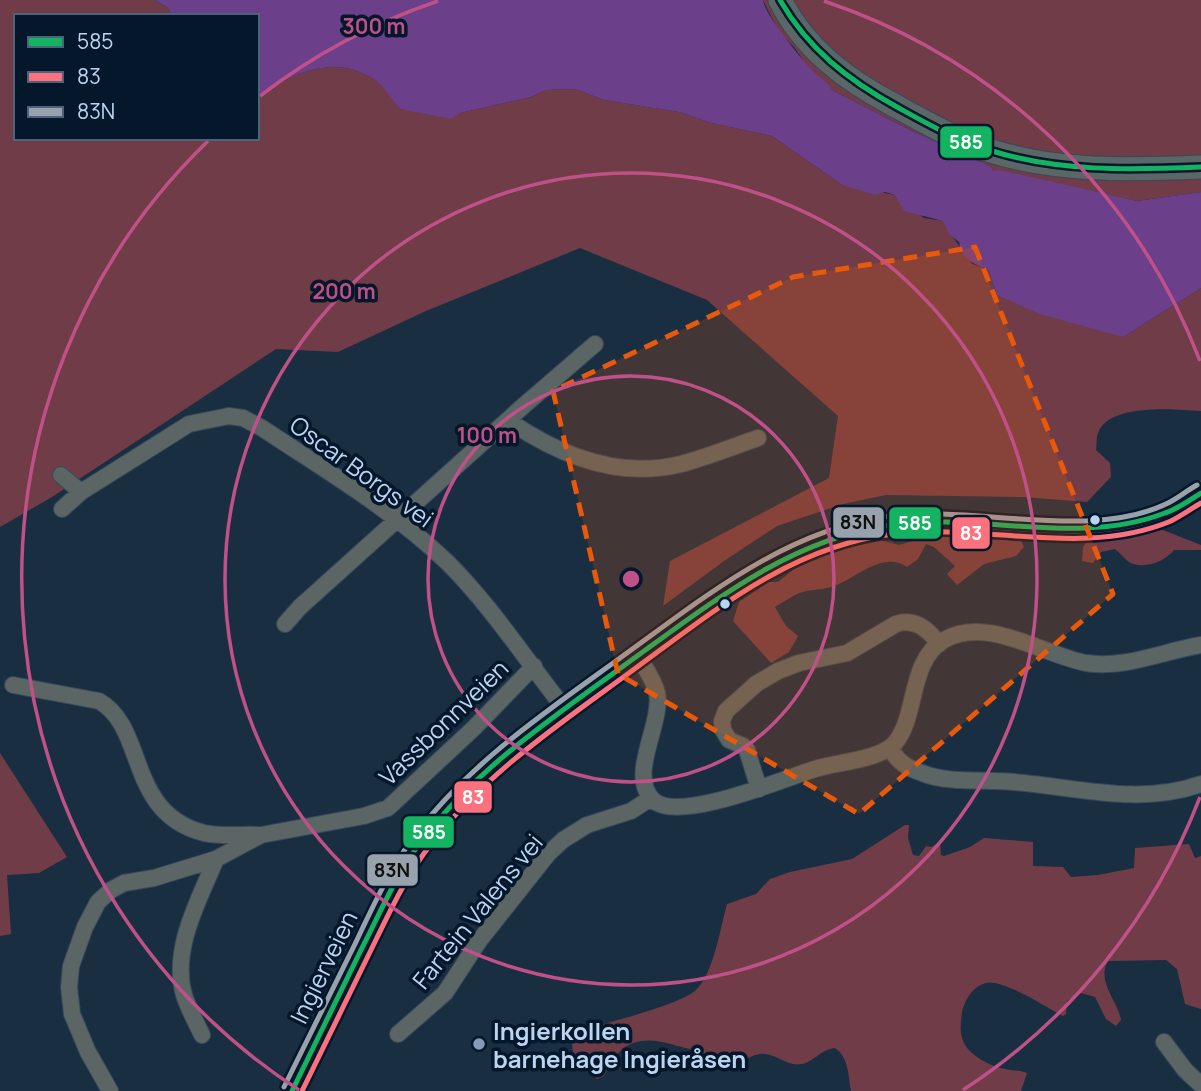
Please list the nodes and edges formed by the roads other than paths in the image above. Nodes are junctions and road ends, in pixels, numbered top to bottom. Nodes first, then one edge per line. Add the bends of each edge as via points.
1 (780, 0) edge
2 (1201, 166) edge
3 (595, 344) dead end
4 (509, 421) junction
5 (758, 438) dead end
6 (61, 475) dead end
7 (80, 492) junction
8 (1197, 502) edge
9 (62, 509) dead end
10 (399, 520) junction
11 (285, 624) dead end
12 (939, 644) junction
13 (1201, 645) edge
14 (638, 656) junction
15 (534, 666) junction
16 (13, 685) dead end
17 (565, 709) junction
18 (890, 748) junction
19 (1201, 784) edge
20 (759, 789) junction
21 (651, 798) junction
22 (261, 835) junction
23 (216, 859) junction
24 (398, 1034) dead end
25 (202, 1035) dead end
26 (1164, 1042) dead end
27 (1201, 1085) edge
28 (110, 1091) edge
29 (292, 1091) edge

1 - 2 main road via 809,44 848,78 977,146 1078,166
3 - 4 street
4 - 5 street via 558,451 615,467 679,465
4 - 10 street
6 - 7 street
7 - 9 street, Oscar Borgs vei
7 - 10 street, Oscar Borgs vei via 190,424 229,416 262,428
8 - 14 main road, Ingierveien via 1156,517 1105,527 920,523 848,534 802,549 758,571
10 - 11 street
10 - 15 street, Oscar Borgs vei via 470,587
12 - 13 street via 962,633 983,631 1096,664
12 - 18 street via 922,668 899,736
12 - 20 street via 919,625 900,622 854,650 783,668 756,684 726,711 722,724 728,738 747,750
14 - 17 main road, Ingierveien
14 - 21 street via 657,695 644,770
15 - 17 street, Oscar Borgs vei
15 - 22 street, Vassbonnveien via 388,808
16 - 22 street, Vassbonnveien via 99,701 109,707 155,798 179,823 206,834
17 - 29 main road, Ingierveien via 468,786 415,849 385,900
18 - 19 street via 905,766 942,778 1140,795
18 - 20 street
20 - 21 street via 674,808
21 - 24 street, Fartein Valens vei via 563,840 479,941 445,993
22 - 23 street, Vassbonnveien
23 - 25 street via 191,918 183,952 184,995
23 - 28 street, Vassbonnveien via 124,883 98,902 85,927 71,966 72,1014
26 - 27 street

